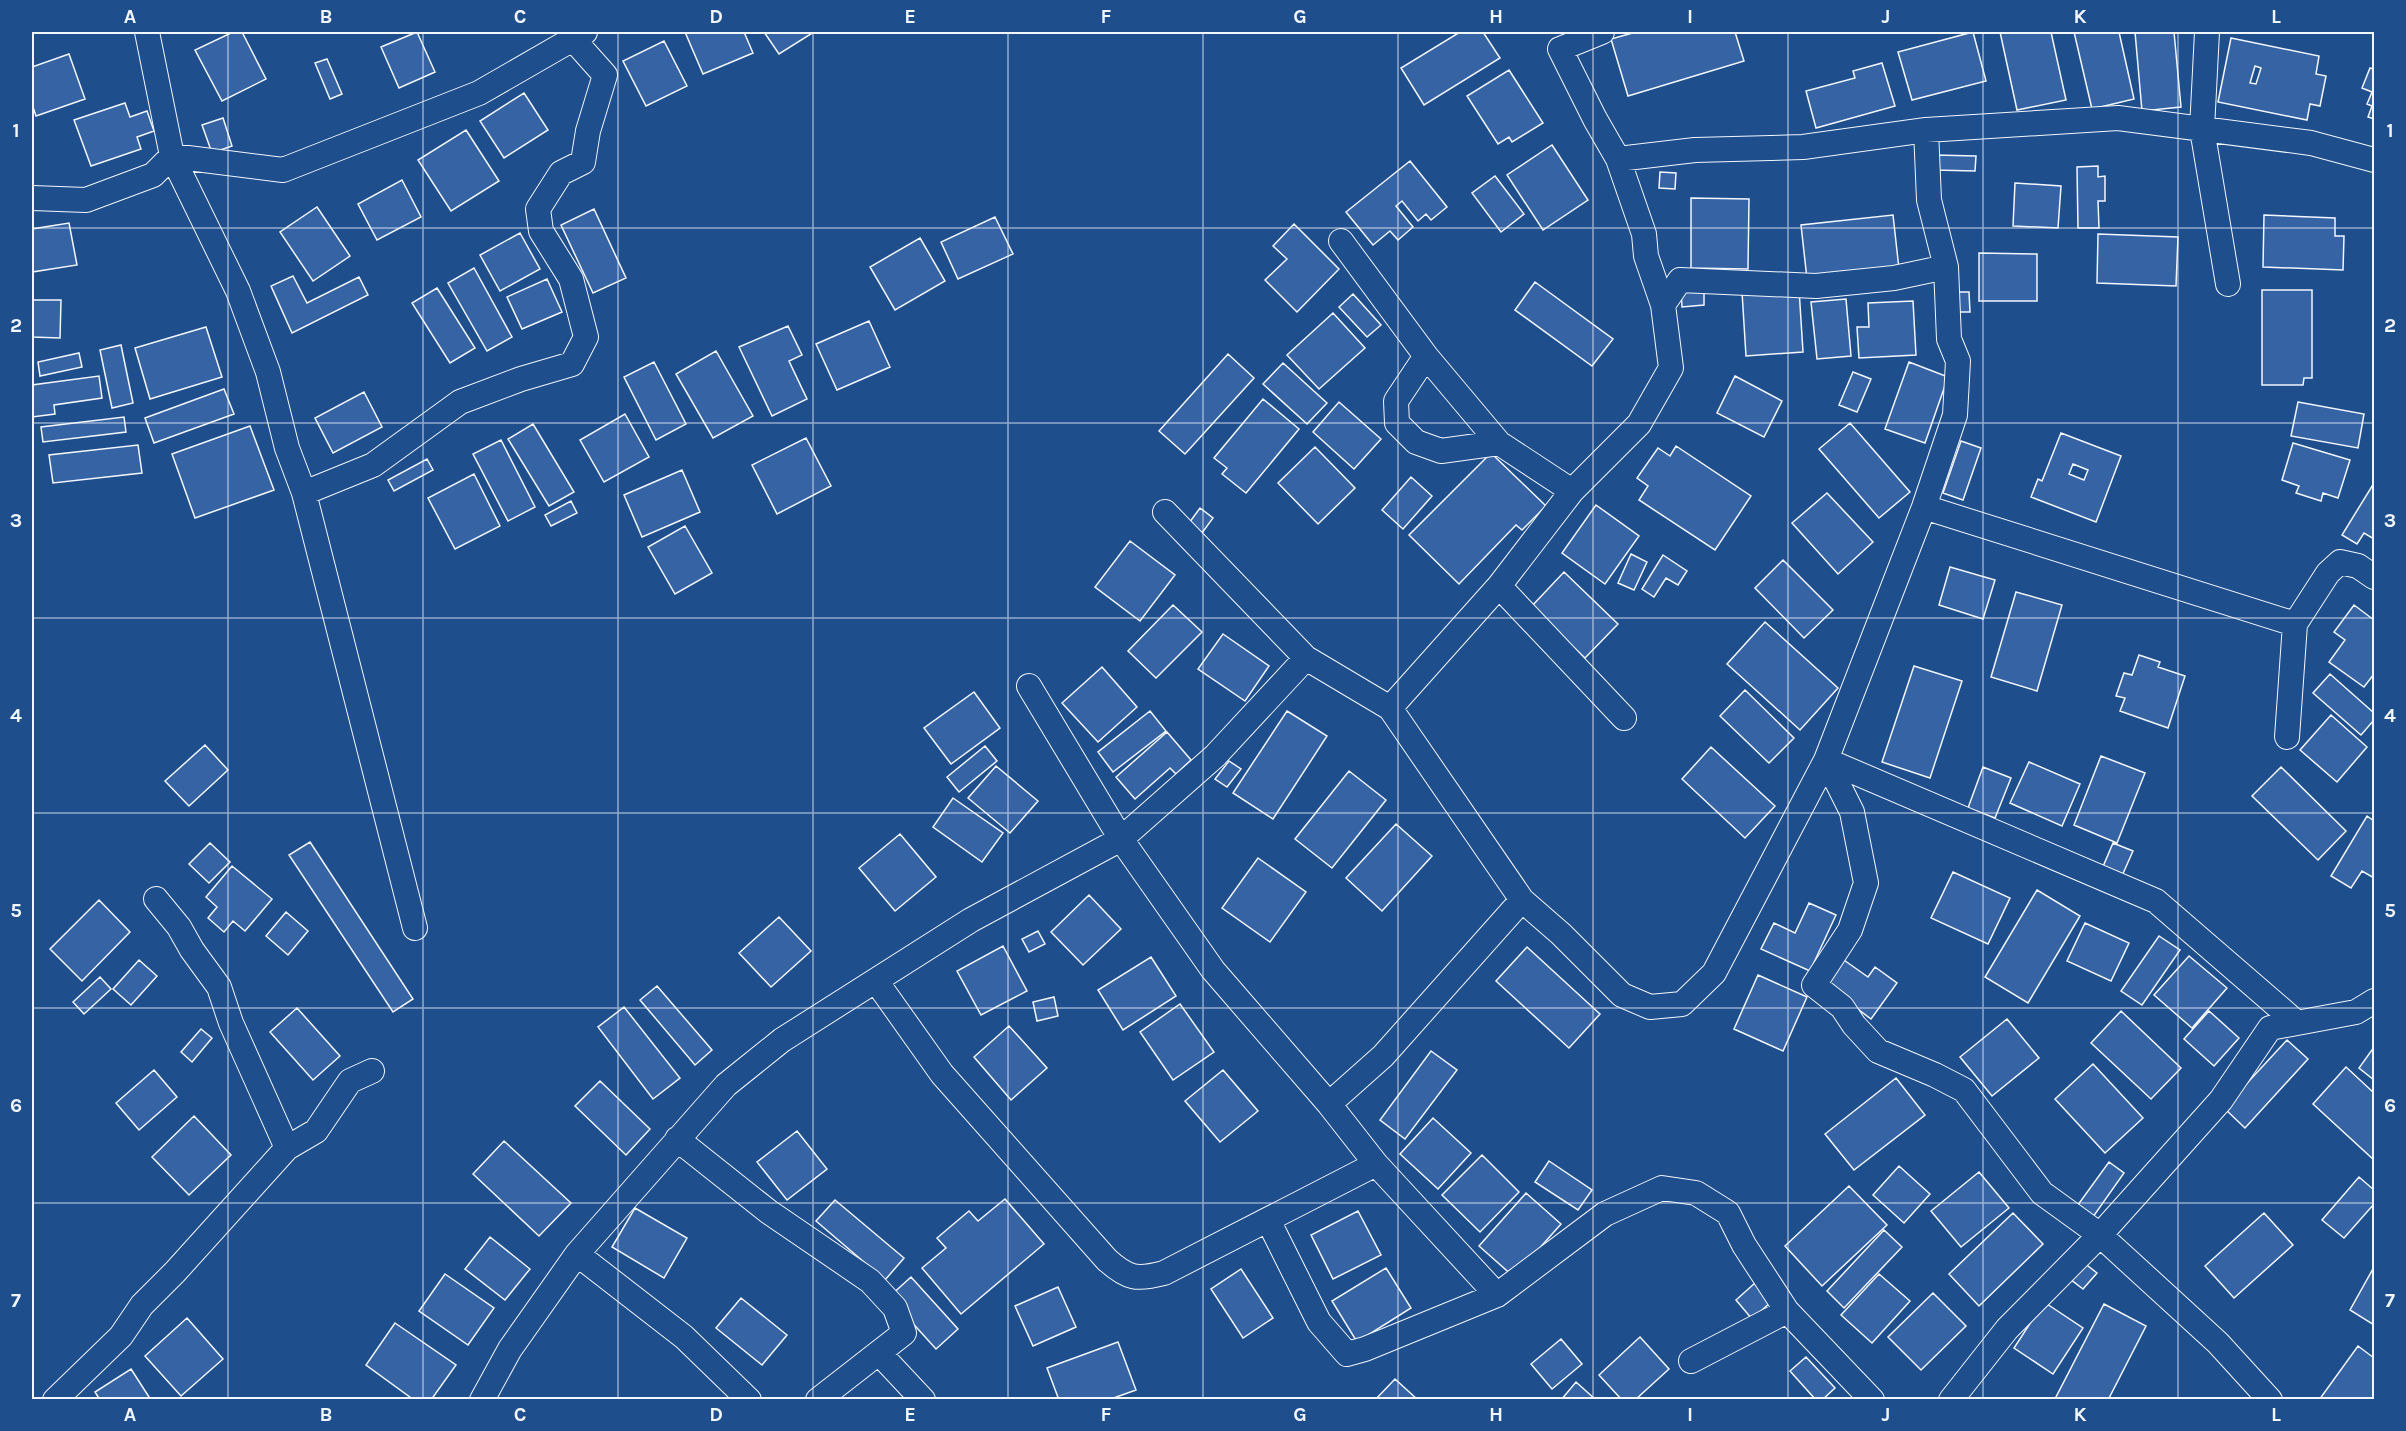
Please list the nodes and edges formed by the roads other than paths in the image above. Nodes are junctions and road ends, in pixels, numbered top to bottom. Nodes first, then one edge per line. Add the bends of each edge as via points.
1 (147, 32) edge
2 (1602, 32) edge
3 (2207, 32) edge
4 (576, 34) edge
5 (1562, 40) edge
6 (2202, 129) junction
7 (1926, 130) junction
8 (172, 156) junction
9 (1618, 159) junction
10 (2374, 160) edge
11 (32, 198) edge
12 (1341, 241) dead end
13 (1946, 267) junction
14 (2228, 284) dead end
15 (1662, 305) junction
16 (1426, 356) junction
17 (1499, 443) junction
18 (1572, 491) junction
19 (304, 493) junction
20 (1924, 507) junction
21 (1165, 512) dead end
22 (2374, 577) edge
23 (1499, 586) junction
24 (2295, 624) junction
25 (1306, 658) junction
26 (1029, 686) dead end
27 (1390, 708) junction
28 (1624, 718) dead end
29 (2287, 737) dead end
30 (1826, 760) junction
31 (1121, 840) junction
32 (156, 899) dead end
33 (1522, 900) junction
34 (415, 928) dead end
35 (876, 981) junction
36 (2374, 1001) edge
37 (2296, 1023) junction
38 (372, 1071) dead end
39 (1329, 1104) junction
40 (676, 1139) junction
41 (287, 1148) junction
42 (1376, 1164) junction
43 (1268, 1220) junction
44 (2100, 1235) junction
45 (576, 1254) junction
46 (1497, 1294) junction
47 (1787, 1311) junction
48 (879, 1353) junction
49 (1690, 1361) dead end
50 (55, 1400) edge
51 (482, 1400) edge
52 (749, 1400) edge
53 (818, 1400) edge
54 (923, 1400) edge
55 (1872, 1400) edge
56 (1951, 1400) edge
57 (2270, 1400) edge

1 - 8 street
2 - 5 street
3 - 6 street
4 - 8 street via 479,93 283,170
4 - 19 street via 605,75 583,162 561,173 538,209 541,231 571,279 585,337 572,364 460,402 373,465
5 - 9 street via 1595,119
6 - 7 street via 2118,118
6 - 10 street via 2311,143
6 - 14 street
7 - 9 street via 1803,147 1695,150
7 - 13 street via 1929,200
8 - 11 street via 153,175 86,200
8 - 19 street via 238,291 268,372 287,448
9 - 15 street via 1644,234 1646,256
12 - 16 street
13 - 15 street via 1894,278 1816,286 1680,280
13 - 20 street via 1949,339 1958,361 1955,415
15 - 18 street via 1671,368 1639,424
16 - 17 street
16 - 17 street via 1396,401 1397,423 1416,442 1441,451
17 - 18 street
18 - 23 street
19 - 34 street
20 - 24 street
20 - 30 street
21 - 25 street
22 - 24 street via 2358,566 2340,562 2328,573
23 - 27 street
23 - 28 street
24 - 29 street
25 - 27 street
25 - 31 street via 1215,756
26 - 31 street
27 - 33 street
30 - 33 street via 1714,973 1683,1004 1650,1007 1622,995
30 - 37 street via 2156,901
30 - 44 street via 1852,812 1866,883 1850,930 1814,985 1842,1007 1878,1051 1964,1090 2042,1192
31 - 35 street via 971,920
31 - 39 street via 1213,970
32 - 41 street via 219,987
33 - 39 street via 1383,1056
35 - 40 street via 782,1040 726,1085
35 - 43 street via 942,1074 1120,1272 1141,1279 1164,1273
36 - 37 street via 2356,1012
37 - 44 street via 2270,1028 2221,1100
38 - 41 street via 350,1082 316,1131
39 - 42 street
40 - 45 street
40 - 48 street via 769,1212 870,1281 895,1308 904,1333
41 - 50 street via 142,1305 121,1336
42 - 43 street
42 - 46 street
43 - 46 street via 1319,1322 1347,1354
44 - 56 street via 2007,1329
44 - 57 street via 2218,1343
45 - 51 street via 510,1349
45 - 52 street via 684,1337
46 - 47 street via 1605,1214 1662,1188 1696,1192 1728,1213
47 - 49 street
47 - 55 street
48 - 53 street
48 - 54 street

